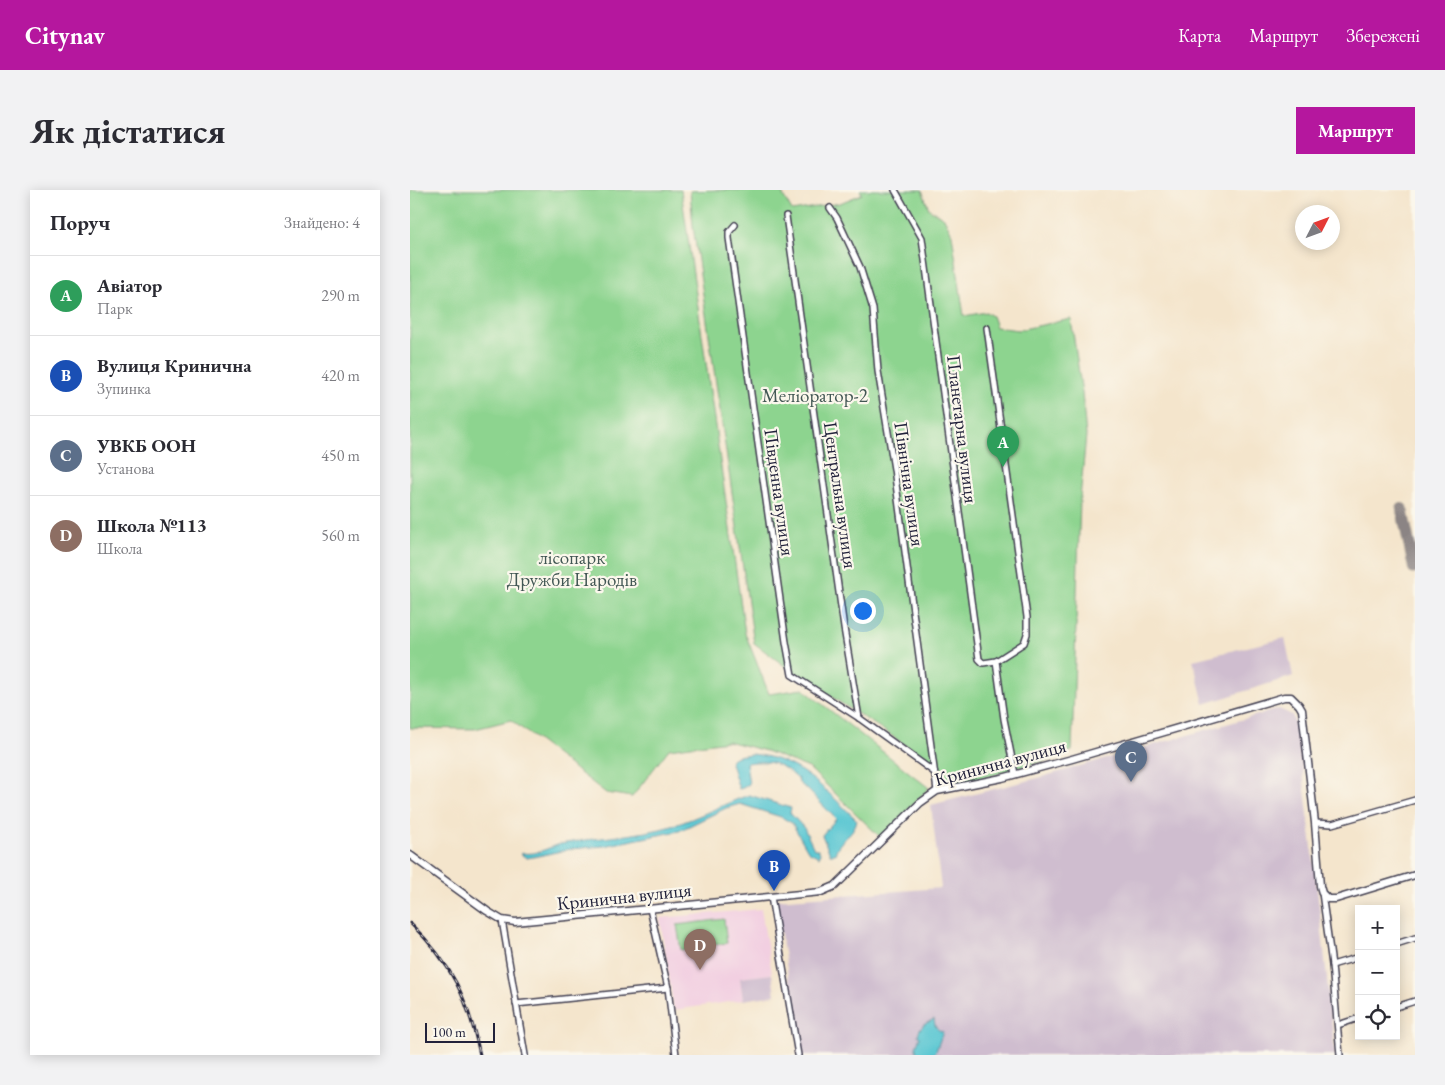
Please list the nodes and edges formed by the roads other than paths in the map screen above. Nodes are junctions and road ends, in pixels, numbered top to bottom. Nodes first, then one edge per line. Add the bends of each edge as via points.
1 (895, 190) edge
2 (830, 208) dead end
3 (786, 216) dead end
4 (735, 225) dead end
5 (987, 328) dead end
6 (996, 661) junction
7 (859, 718) junction
8 (934, 772) junction
9 (1015, 774) junction
10 (937, 791) junction
11 (1415, 800) edge
12 (1315, 823) junction
13 (410, 855) edge
14 (1415, 875) edge
15 (1322, 893) junction
16 (771, 897) junction
17 (650, 909) junction
18 (502, 920) junction
19 (1415, 938) edge
20 (1400, 943) edge
21 (1355, 958) edge
22 (1332, 965) junction
23 (668, 988) junction
24 (1415, 1000) edge
25 (516, 1004) junction
26 (1400, 1005) edge
27 (1355, 1019) edge
28 (1338, 1025) junction
29 (525, 1055) edge
30 (676, 1055) edge
31 (798, 1055) edge
32 (1340, 1055) edge

1 - 6 street, Планетарна вулиця via 922,238 979,659 983,663
2 - 8 street, Північна вулиця via 860,267 873,309 878,372
3 - 7 street, Центральна вулиця
4 - 7 street, Південна вулиця via 730,238 792,675
5 - 6 street via 1027,616 1024,643
6 - 9 street
7 - 8 street
8 - 10 street, Північна вулиця
9 - 10 street, Кринична вулиця
9 - 12 street, Кринична вулиця via 1291,697 1302,710
10 - 16 street, Кринична вулиця via 920,803 835,886 821,892
11 - 12 street via 1332,824
12 - 15 street
13 - 18 street
14 - 15 street via 1336,899 1328,899
15 - 22 street
16 - 17 street, Кринична вулиця
16 - 31 street
17 - 18 street, Кринична вулиця via 515,922
17 - 23 street
18 - 25 street
19 - 20 street
21 - 22 street
22 - 28 street
23 - 25 street
23 - 30 street
24 - 26 street
25 - 29 street
27 - 28 street
28 - 32 street

